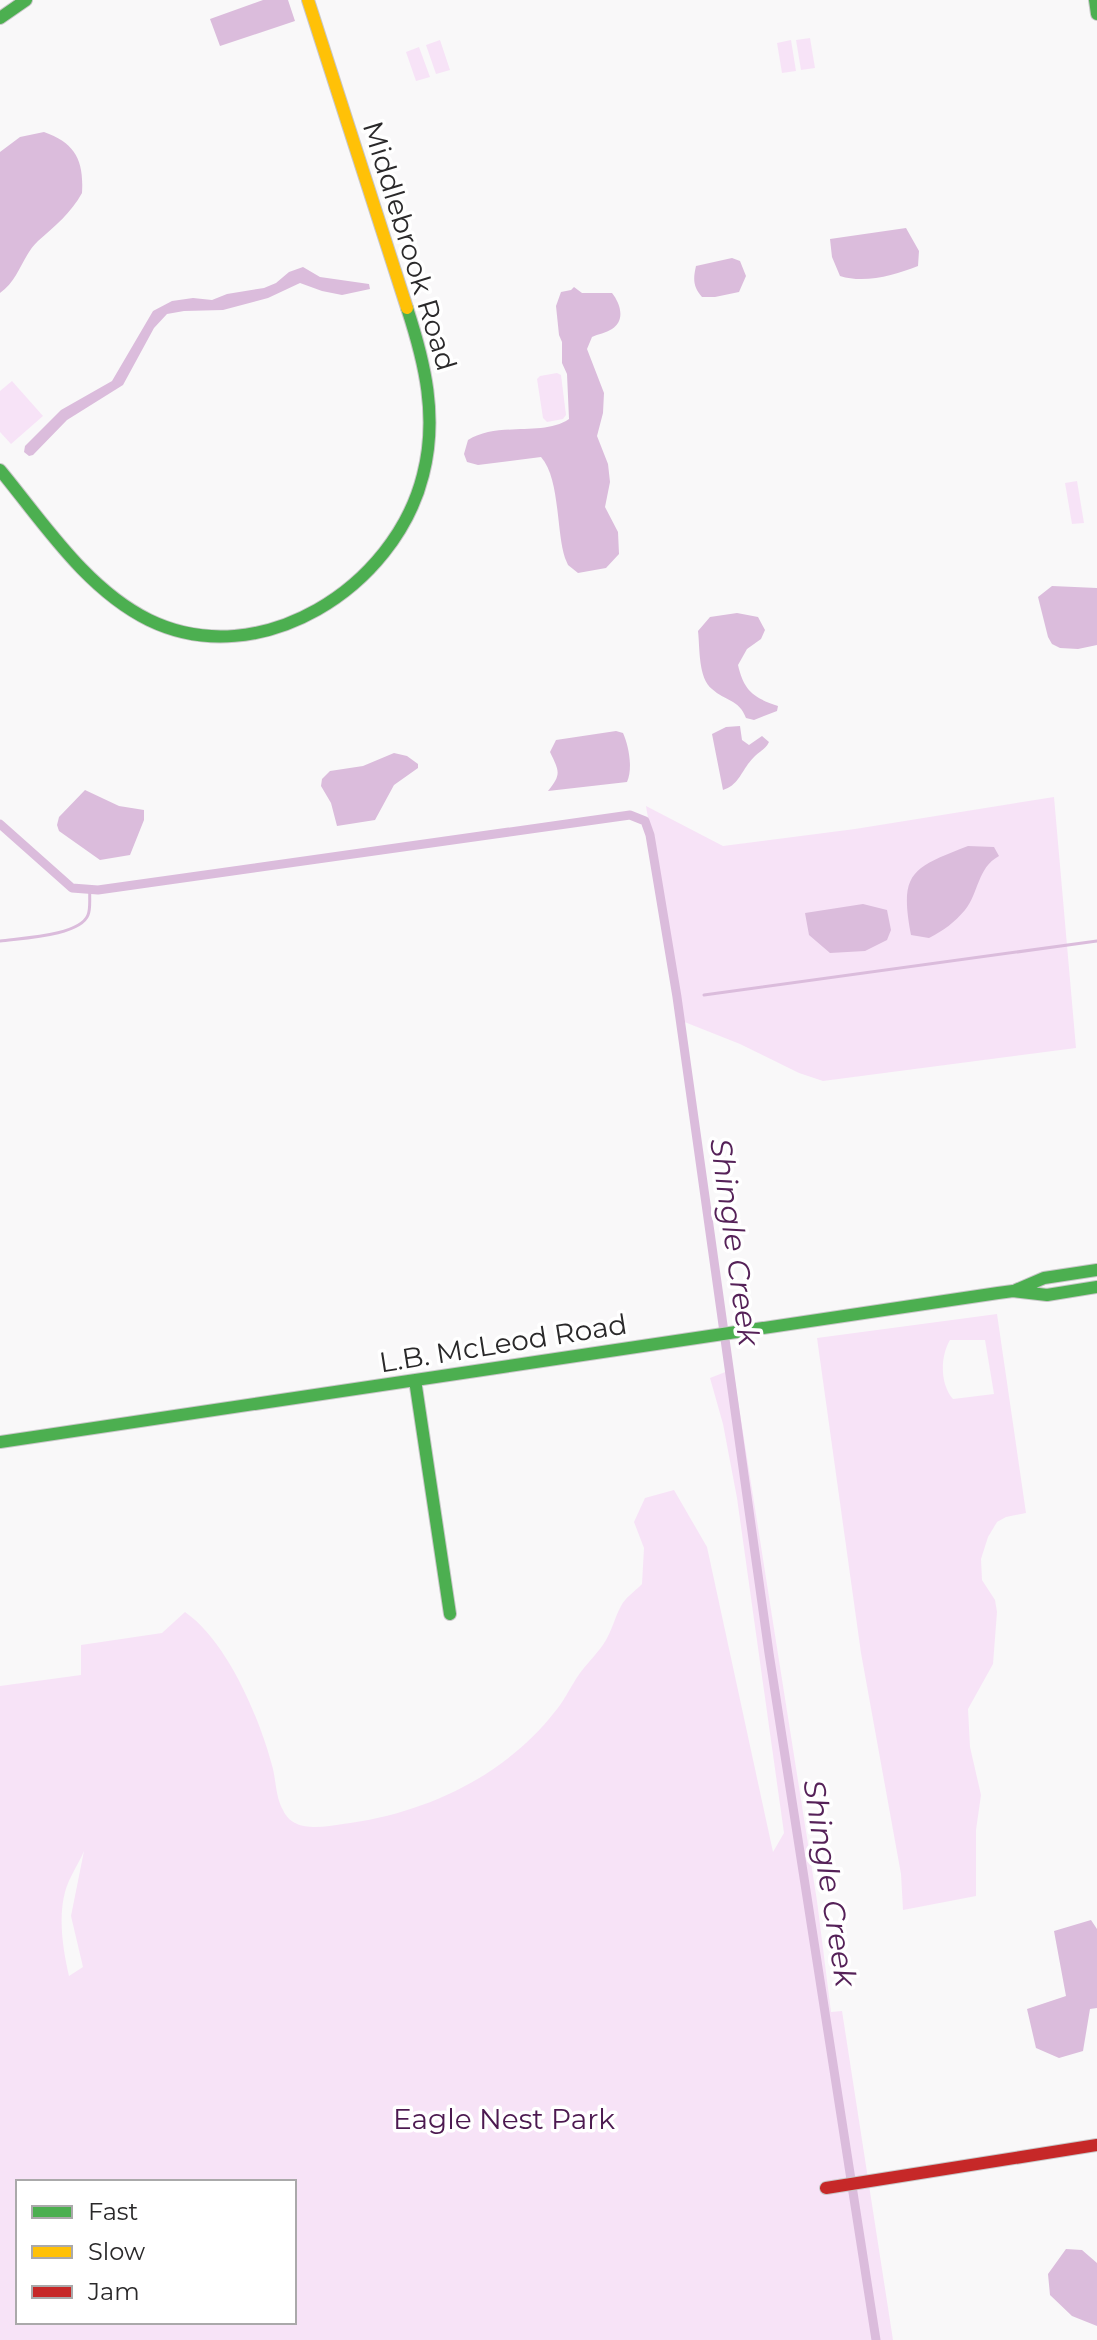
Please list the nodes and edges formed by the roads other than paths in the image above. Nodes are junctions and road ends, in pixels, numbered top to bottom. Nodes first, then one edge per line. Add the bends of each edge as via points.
1 (26, 0) edge
2 (308, 0) edge
3 (1095, 0) edge
4 (1097, 14) edge
5 (0, 18) edge
6 (0, 470) edge
7 (1097, 1270) edge
8 (1097, 1287) edge
9 (1013, 1291) junction
10 (415, 1380) junction
11 (0, 1442) edge
12 (450, 1614) dead end
13 (1097, 2145) edge
14 (826, 2188) dead end

1 - 5 street
2 - 6 street, Middlebrook Road via 429,387 426,464 398,536 354,585 306,616 248,634 199,635 147,619 112,596
3 - 4 street
7 - 9 street, L.B. McLeod Road via 1044,1278
8 - 9 street, L.B. McLeod Road via 1047,1295
9 - 10 street, L.B. McLeod Road
10 - 11 street, L.B. McLeod Road
10 - 12 street
13 - 14 street

